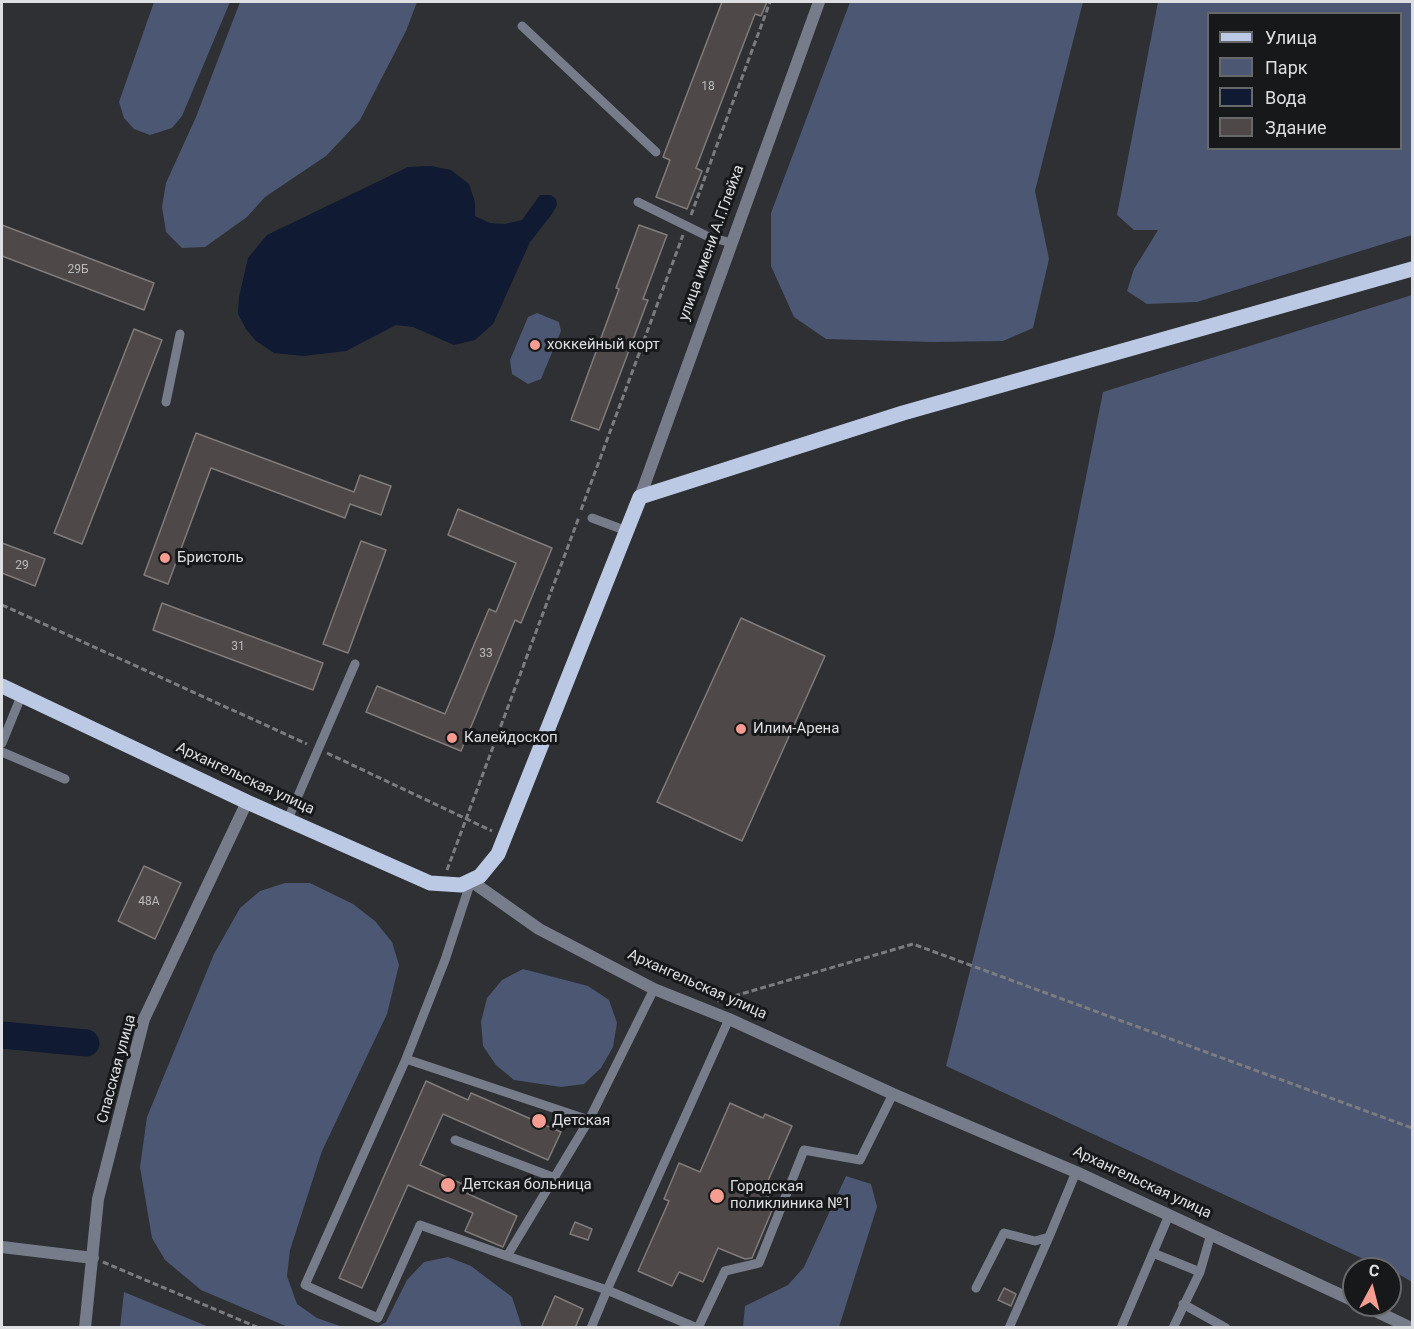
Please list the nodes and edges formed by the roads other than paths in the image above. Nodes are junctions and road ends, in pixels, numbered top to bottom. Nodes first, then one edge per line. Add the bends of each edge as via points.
1 (819, 2) edge
2 (522, 26) dead end
3 (656, 152) dead end
4 (638, 202) dead end
5 (732, 243) junction
6 (1413, 269) edge
7 (180, 334) dead end
8 (166, 402) dead end
9 (640, 497) junction
10 (592, 518) dead end
11 (627, 531) junction
12 (355, 664) dead end
13 (2, 686) edge
14 (22, 694) junction
15 (2, 742) edge
16 (2, 752) edge
17 (64, 779) dead end
18 (247, 802) junction
19 (288, 819) junction
20 (471, 881) junction
21 (654, 989) junction
22 (729, 1019) junction
23 (406, 1059) junction
24 (893, 1094) junction
25 (589, 1120) junction
26 (455, 1140) dead end
27 (1076, 1172) junction
28 (555, 1178) junction
29 (1169, 1215) junction
30 (1210, 1234) junction
31 (1049, 1237) junction
32 (2, 1247) edge
33 (1153, 1253) junction
34 (507, 1256) junction
35 (93, 1258) junction
36 (1200, 1272) junction
37 (976, 1288) dead end
38 (608, 1290) junction
39 (1342, 1295) edge
40 (1183, 1304) junction
41 (1388, 1317) edge
42 (85, 1328) edge
43 (591, 1328) edge
44 (698, 1328) edge
45 (1009, 1328) edge
46 (1121, 1328) edge
47 (1173, 1328) edge
48 (1226, 1328) edge
49 (1411, 1328) edge

1 - 5 street, улица имени А.Г.Глейха
2 - 3 lane
4 - 5 lane via 709,237
5 - 9 street, улица имени А.Г.Глейха
6 - 9 main road via 903,413
7 - 8 lane
9 - 11 main road
10 - 11 lane
11 - 20 main road via 504,837 492,863
12 - 19 lane
13 - 14 main road, Архангельская улица
14 - 15 lane
14 - 18 main road, Архангельская улица
16 - 17 lane
18 - 19 main road, Архангельская улица
18 - 35 street, Спасская улица via 144,1019 98,1199
19 - 20 main road, Архангельская улица via 441,886
20 - 21 street, Архангельская улица via 539,928
20 - 23 lane
21 - 22 street, Архангельская улица
21 - 25 lane
22 - 24 street, Архангельская улица
22 - 38 lane
23 - 25 lane
23 - 34 lane via 305,1286 378,1318 420,1226
24 - 27 street, Архангельская улица
24 - 44 lane via 860,1160 804,1150 759,1263 725,1271
25 - 28 lane
26 - 28 lane
27 - 29 street, Архангельская улица
27 - 31 lane
28 - 34 lane
29 - 30 street, Архангельская улица
29 - 33 lane
30 - 36 lane
30 - 39 street, Архангельская улица
31 - 37 lane via 1035,1241 1004,1233
31 - 45 lane
32 - 35 street
33 - 36 lane
33 - 46 lane
34 - 38 lane
35 - 42 street, Спасская улица
36 - 40 lane
38 - 43 lane
38 - 44 lane
40 - 47 lane
40 - 48 lane
41 - 49 street

